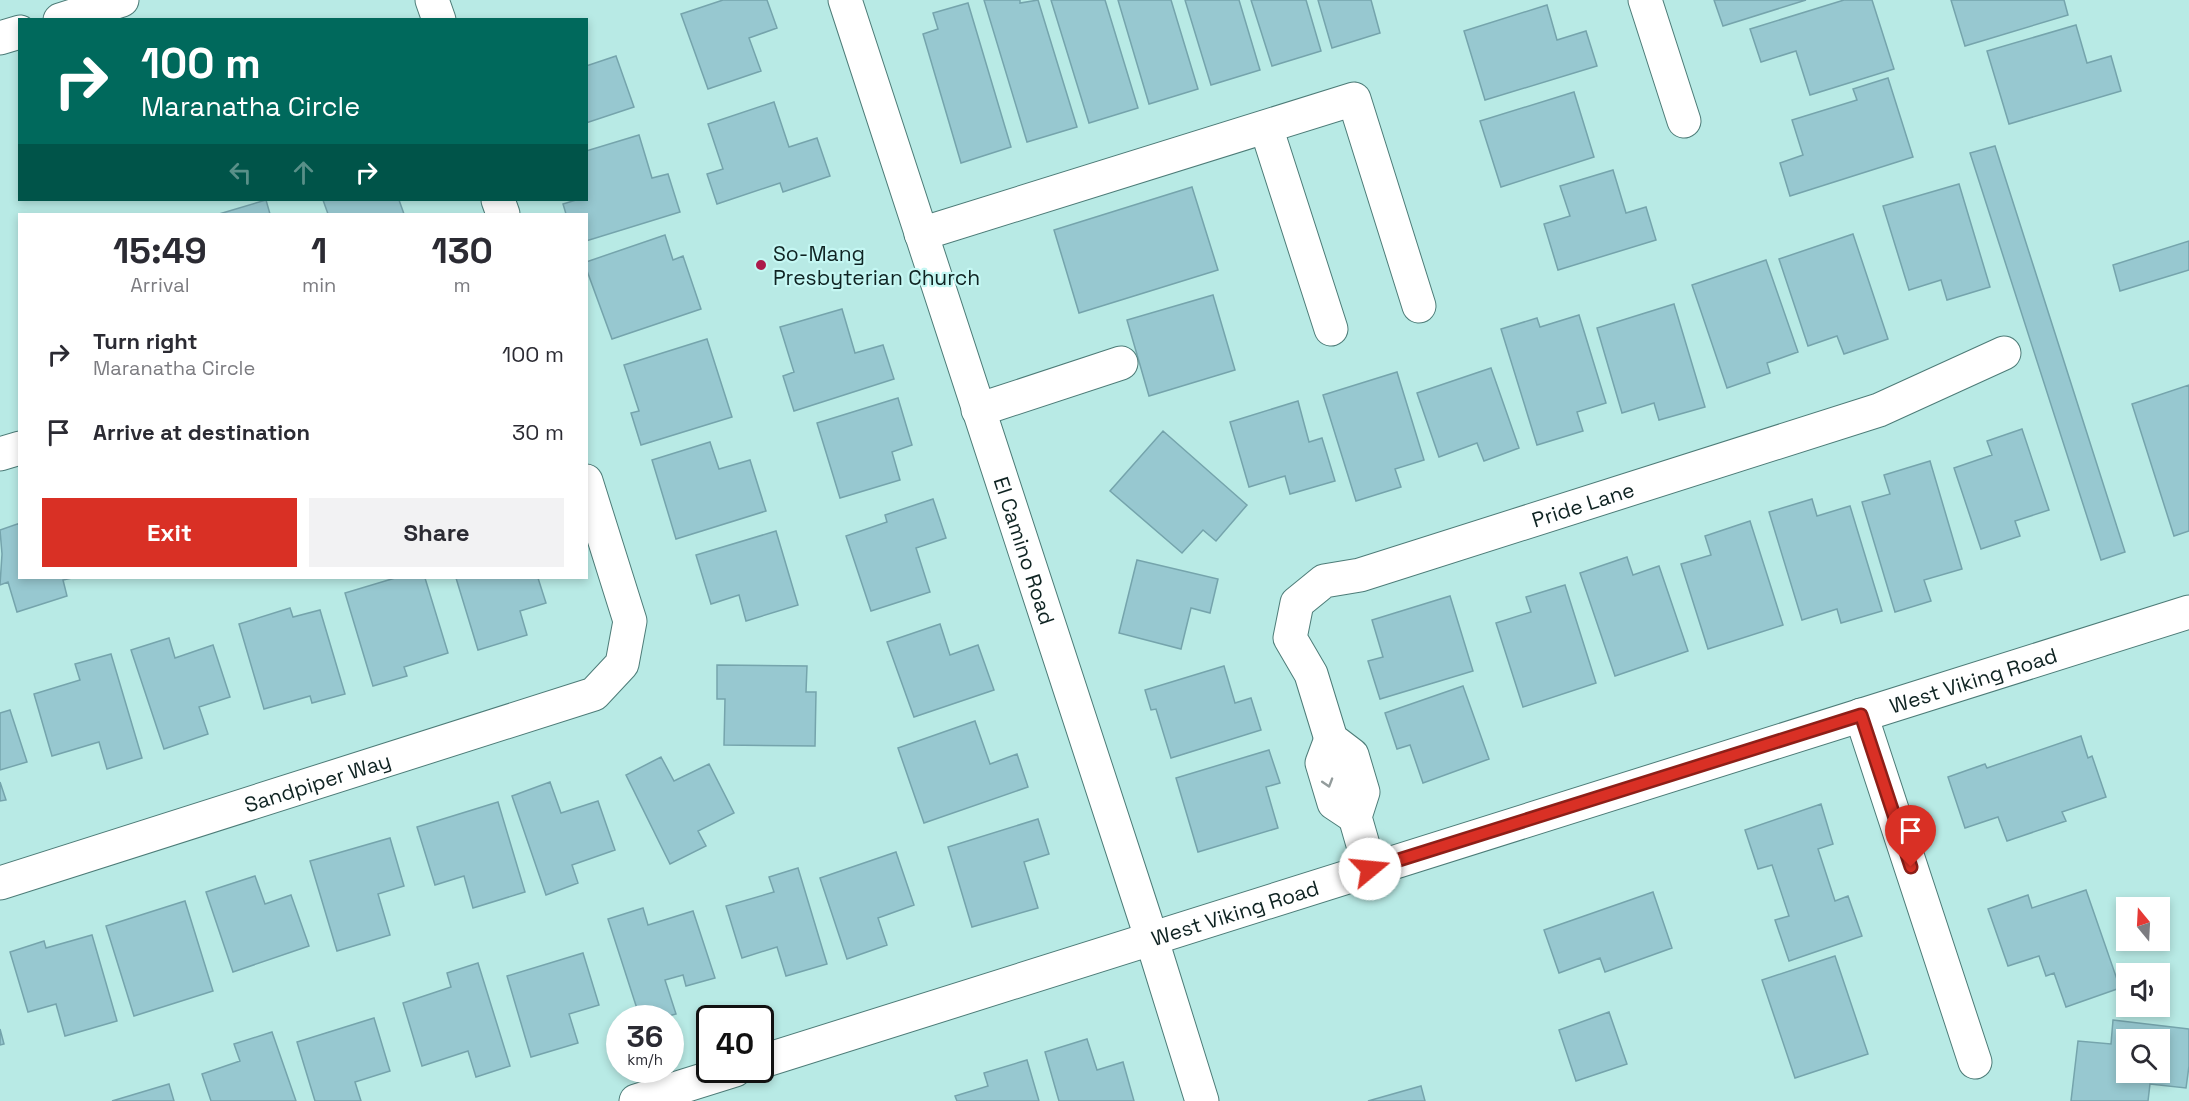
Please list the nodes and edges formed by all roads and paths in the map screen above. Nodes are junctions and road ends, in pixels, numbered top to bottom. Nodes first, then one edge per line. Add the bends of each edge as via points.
1 (122, 0) edge
2 (432, 0) edge
3 (844, 0) edge
4 (1645, 0) edge
5 (66, 18) edge
6 (438, 18) edge
7 (18, 33) edge
8 (0, 38) edge
9 (1684, 121) dead end
10 (1266, 126) junction
11 (921, 234) junction
12 (1419, 306) dead end
13 (1331, 329) dead end
14 (2004, 353) dead end
15 (1121, 363) dead end
16 (978, 410) junction
17 (18, 449) edge
18 (0, 454) edge
19 (588, 487) edge
20 (2189, 612) edge
21 (1861, 715) junction
22 (1370, 869) junction
23 (0, 883) edge
24 (1151, 937) junction
25 (774, 1058) edge
26 (1975, 1062) dead end
27 (696, 1082) edge
28 (636, 1101) edge
29 (1202, 1101) edge

1 - 5 street
2 - 6 street
3 - 11 street, El Camino Road
4 - 9 street
7 - 8 street
10 - 11 street
10 - 12 street via 1354,99
10 - 13 street
11 - 16 street, El Camino Road
14 - 22 street, Pride Lane via 1880,410 1360,575 1323,581 1297,603 1290,638 1311,674 1331,739 1352,756 1363,792 1355,818
15 - 16 street
16 - 24 street, El Camino Road
17 - 18 street
19 - 23 street, Sandpiper Way via 630,621 622,664 594,694
20 - 21 street, West Viking Road
21 - 22 street, West Viking Road
21 - 26 street
22 - 24 street, West Viking Road
24 - 25 street, West Viking Road
24 - 29 street, El Camino Road
27 - 28 street

